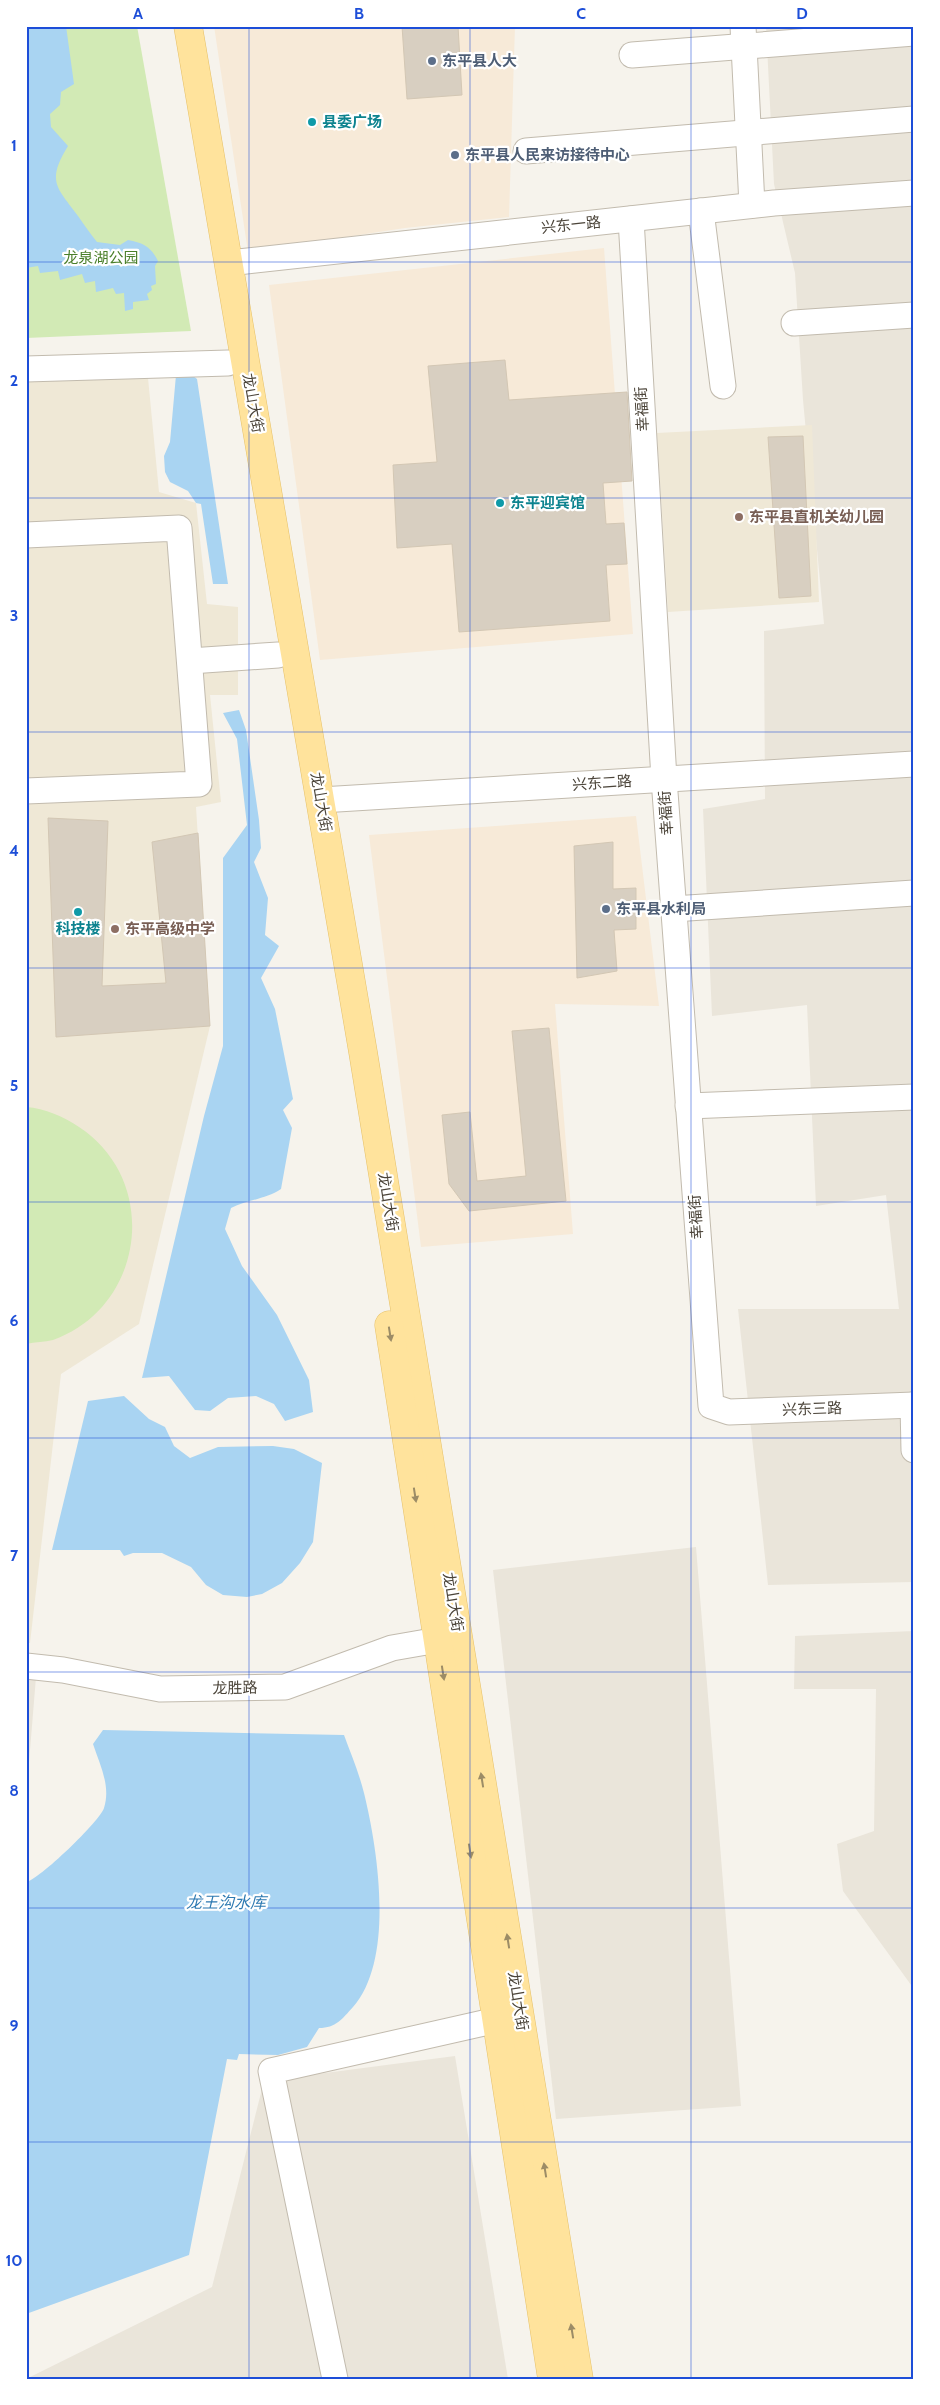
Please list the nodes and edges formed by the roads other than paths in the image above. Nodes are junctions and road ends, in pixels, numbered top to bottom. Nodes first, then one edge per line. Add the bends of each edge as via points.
1 (171, 26) edge
2 (188, 26) edge
3 (914, 33) edge
4 (744, 36) edge
5 (632, 55) dead end
6 (914, 118) edge
7 (749, 132) junction
8 (526, 150) dead end
9 (914, 193) edge
10 (752, 205) junction
11 (701, 211) junction
12 (631, 219) junction
13 (229, 263) junction
14 (914, 314) edge
15 (794, 323) dead end
16 (228, 363) junction
17 (26, 369) edge
18 (723, 386) dead end
19 (26, 535) edge
20 (278, 655) junction
21 (190, 661) junction
22 (914, 764) edge
23 (664, 779) junction
24 (26, 791) edge
25 (321, 800) junction
26 (914, 893) edge
27 (673, 908) junction
28 (914, 1097) edge
29 (688, 1106) junction
30 (913, 1405) edge
31 (711, 1406) joint
32 (914, 1450) edge
33 (438, 1640) junction
34 (26, 1666) edge
35 (496, 2020) junction
36 (335, 2379) edge
37 (552, 2379) edge
38 (579, 2379) edge

1 - 16 main road, 龙山大街
2 - 13 main road, 龙山大街
3 - 4 street
4 - 5 street
4 - 7 street
6 - 7 street
7 - 8 street
7 - 10 street
9 - 10 street, 兴东一路
10 - 11 street, 兴东一路
11 - 12 street, 兴东一路
11 - 18 street
12 - 13 street, 兴东一路
12 - 23 street, 幸福街
13 - 25 main road, 龙山大街
14 - 15 street
16 - 17 street
16 - 20 main road, 龙山大街
19 - 21 street via 179,528
20 - 21 street
20 -> 33 main road, 龙山大街 via 347,1055
21 - 24 street via 199,784
22 - 23 street, 兴东二路
23 - 25 street, 兴东二路
23 - 27 street, 幸福街
38 -> 25 main road, 龙山大街
26 - 27 street
27 - 29 street, 幸福街
28 - 29 street
29 - 31 street, 幸福街
30 - 31 street, 兴东三路 via 729,1412
30 - 32 street
33 - 34 street, 龙胜路 via 392,1648 285,1687 160,1688
33 -> 35 main road, 龙山大街
35 - 36 street via 271,2071
35 - 37 main road, 龙山大街

